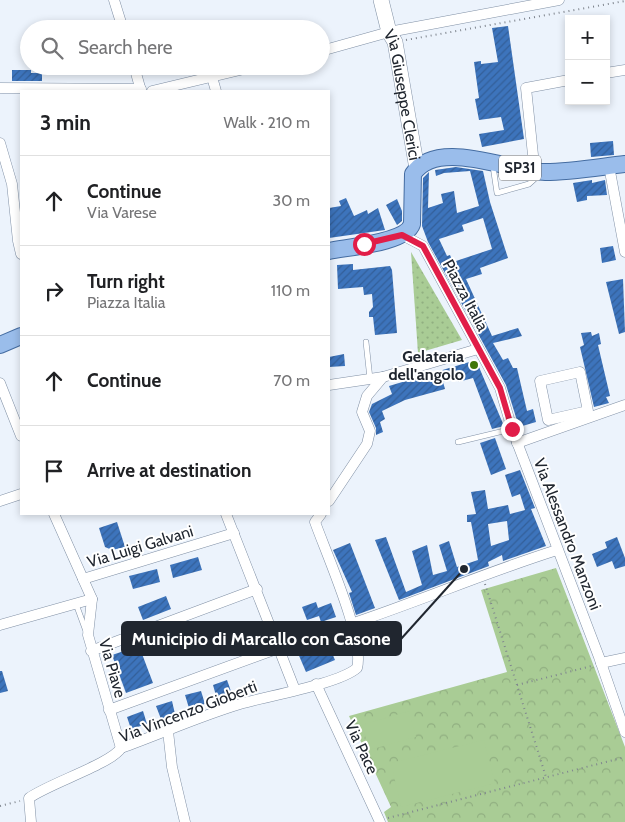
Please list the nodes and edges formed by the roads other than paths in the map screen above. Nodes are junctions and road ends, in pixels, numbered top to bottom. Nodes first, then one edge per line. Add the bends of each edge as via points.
1 (114, 0) edge
2 (381, 0) edge
3 (559, 0) edge
4 (120, 20) edge
5 (389, 32) junction
6 (330, 48) edge
7 (625, 70) edge
8 (610, 72) edge
9 (137, 75) edge
10 (220, 75) edge
11 (212, 77) junction
12 (565, 81) edge
13 (0, 88) edge
14 (141, 90) edge
15 (156, 90) edge
16 (216, 90) edge
17 (0, 143) edge
18 (493, 163) junction
19 (617, 165) edge
20 (417, 169) junction
21 (536, 171) junction
22 (402, 235) junction
23 (20, 250) edge
24 (330, 250) edge
25 (625, 252) edge
26 (20, 336) edge
27 (366, 342) dead end
28 (0, 345) edge
29 (478, 349) junction
30 (383, 377) junction
31 (370, 380) junction
32 (0, 383) edge
33 (330, 385) edge
34 (625, 405) edge
35 (588, 411) joint
36 (512, 429) junction
37 (20, 433) edge
38 (458, 442) dead end
39 (517, 443) junction
40 (20, 494) edge
41 (330, 500) edge
42 (0, 501) edge
43 (54, 515) edge
44 (226, 515) edge
45 (318, 518) edge
46 (234, 533) junction
47 (557, 550) junction
48 (83, 579) junction
49 (257, 589) junction
50 (92, 599) junction
51 (76, 604) junction
52 (351, 624) junction
53 (0, 625) edge
54 (88, 635) junction
55 (280, 648) junction
56 (91, 651) junction
57 (625, 658) edge
58 (600, 660) junction
59 (316, 684) junction
60 (295, 690) junction
61 (110, 710) junction
62 (168, 731) junction
63 (625, 732) edge
64 (121, 748) junction
65 (380, 821) edge
66 (31, 822) edge
67 (185, 822) edge

1 - 4 street
2 - 5 street, Via Giuseppe Clerici
3 - 5 street
5 - 6 street
5 - 20 street, Via Giuseppe Clerici via 395,42
7 - 8 street
9 - 14 street
10 - 11 street
11 - 15 street
11 - 16 street
12 - 21 street via 526,88
13 - 14 street
17 - 23 street via 12,184
18 - 20 main road, SP31 via 468,158 440,158
18 - 21 main road, SP31
18 - 21 lane via 497,193 530,184
19 - 21 main road, SP31
19 - 25 street
20 - 22 main road, Via Giuseppe Clerici via 412,182 411,228
22 - 24 main road
22 - 29 street, Piazza Italia via 423,246
26 - 28 main road
27 - 31 lane
29 - 30 street, Piazza Italia
29 - 36 street, Via Alessandro Manzoni via 500,388
30 - 31 street, Piazza Italia
30 - 41 street via 367,396 362,412 370,431 367,444
31 - 33 street, Piazza Italia
32 - 37 street
34 - 39 street
35 - 35 street via 548,420 540,381 580,372
36 - 38 lane
36 - 39 street, Via Alessandro Manzoni
39 - 47 street, Via Alessandro Manzoni
40 - 42 street
43 - 48 street
44 - 46 street
45 - 52 street
46 - 48 street, Via Luigi Galvani
46 - 49 street
47 - 52 street
47 - 58 street, Via Alessandro Manzoni
48 - 50 street
49 - 55 street
49 - 56 street
50 - 51 street
50 - 54 street, Via Piave
51 - 53 street
51 - 54 lane
52 - 59 street, Via Vincenzo Gioberti via 357,668
54 - 56 street, Via Piave
55 - 60 street
55 - 61 street
56 - 61 street, Via Piave
57 - 58 street
58 - 63 street, Via Alessandro Manzoni
59 - 60 street, Via Vincenzo Gioberti
59 - 65 street, Via Pace
60 - 62 street, Via Vincenzo Gioberti via 238,704
61 - 64 street, Via Piave
62 - 64 street, Via Vincenzo Gioberti
62 - 67 street via 172,767
64 - 66 street, Via Vincenzo Gioberti via 111,758 51,784 29,798

